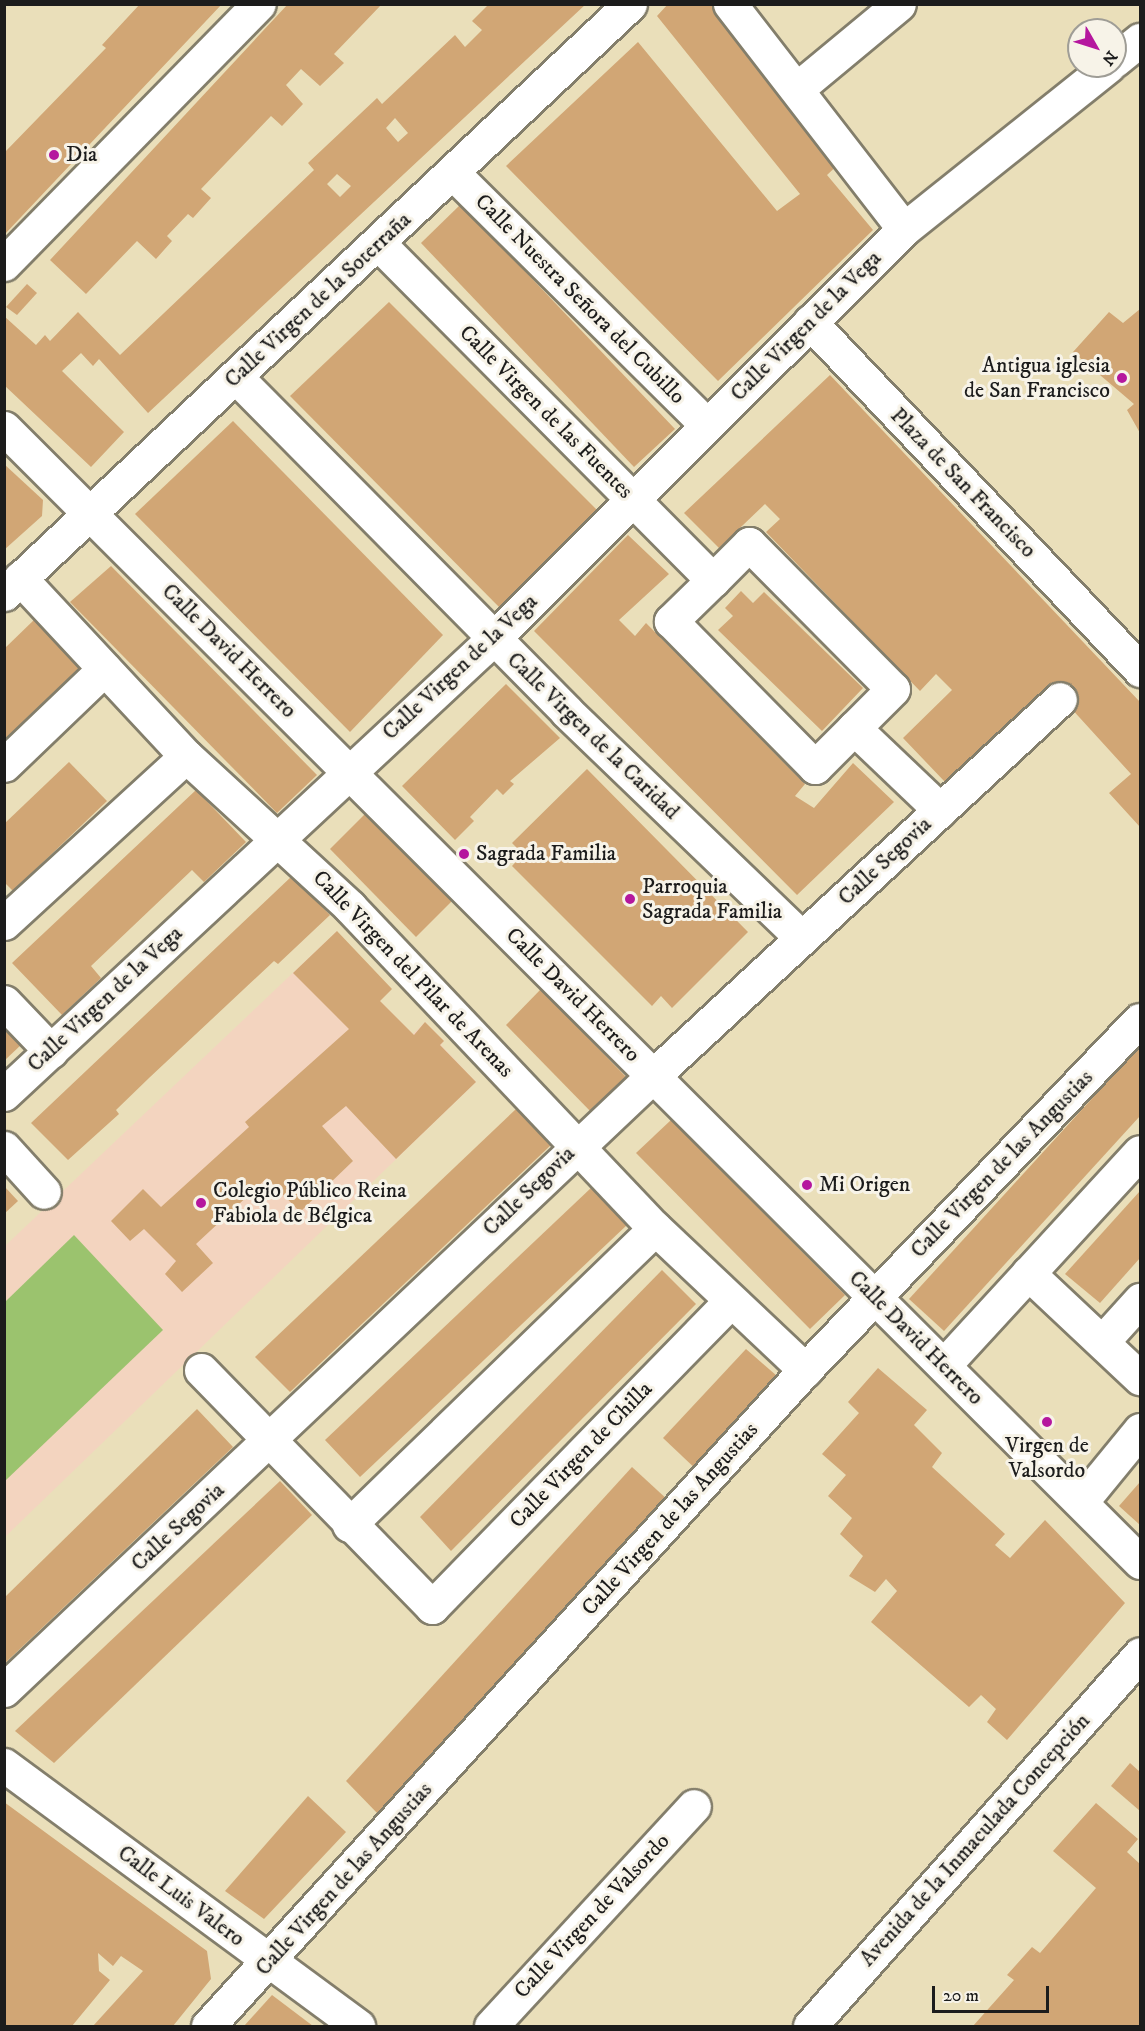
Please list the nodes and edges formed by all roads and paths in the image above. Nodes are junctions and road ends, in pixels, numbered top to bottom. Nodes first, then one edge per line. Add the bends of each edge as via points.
1 (259, 4) edge
2 (630, 4) edge
3 (730, 4) edge
4 (899, 4) edge
5 (1140, 40) edge
6 (1127, 50) edge
7 (1093, 78) edge
8 (798, 88) junction
9 (454, 174) junction
10 (904, 229) junction
11 (379, 244) junction
12 (4, 264) edge
13 (810, 322) junction
14 (236, 377) junction
15 (707, 424) junction
16 (4, 428) edge
17 (633, 499) junction
18 (90, 513) junction
19 (713, 580) junction
20 (12, 586) edge
21 (494, 638) junction
22 (104, 669) junction
23 (1140, 670) edge
24 (1060, 699) dead end
25 (854, 728) junction
26 (186, 756) junction
27 (4, 765) edge
28 (349, 771) junction
29 (940, 810) junction
30 (277, 836) junction
31 (4, 922) edge
32 (802, 938) junction
33 (4, 1002) edge
34 (1140, 1020) edge
35 (51, 1051) junction
36 (654, 1075) junction
37 (4, 1094) edge
38 (576, 1146) junction
39 (4, 1148) edge
40 (1140, 1152) edge
41 (44, 1192) dead end
42 (655, 1228) junction
43 (1028, 1273) junction
44 (875, 1296) junction
45 (1140, 1300) edge
46 (730, 1302) junction
47 (1102, 1342) junction
48 (944, 1365) junction
49 (201, 1370) dead end
50 (805, 1370) junction
51 (1140, 1378) edge
52 (1140, 1430) edge
53 (270, 1441) junction
54 (1081, 1502) junction
55 (349, 1525) junction
56 (1140, 1562) edge
57 (1140, 1654) edge
58 (4, 1690) edge
59 (4, 1766) edge
60 (693, 1806) dead end
61 (270, 1962) junction
62 (208, 2026) edge
63 (358, 2026) edge
64 (491, 2026) edge
65 (810, 2026) edge

1 - 12 street
2 - 9 street, Calle Virgen de la Soterraña
3 - 8 street
4 - 8 street
5 - 6 street
7 - 10 street, Calle Virgen de la Vega
8 - 10 street
9 - 11 street, Calle Virgen de la Soterraña
9 - 15 street, Calle Nuestra Señora del Cubillo
10 - 13 street, Calle Virgen de la Vega
11 - 14 street, Calle Virgen de la Soterraña
11 - 17 street, Calle Virgen de las Fuentes
13 - 15 street, Calle Virgen de la Vega
13 - 23 street, Plaza de San Francisco via 1108,651
14 - 18 street, Calle Virgen de la Soterraña
14 - 21 street, Calle Virgen de la Caridad
15 - 17 street, Calle Virgen de la Vega
16 - 18 street, Calle David Herrero
17 - 19 street, Calle Virgen de las Fuentes
17 - 21 street, Calle Virgen de la Vega
18 - 20 street, Calle Virgen de la Soterraña
18 - 28 street, Calle David Herrero
19 - 25 street via 749,544 893,689
19 - 25 street via 671,621 815,767
20 - 22 street, Calle Virgen del Pilar de Arenas
21 - 28 street, Calle Virgen de la Vega
21 - 32 street, Calle Virgen de la Caridad
22 - 26 street, Calle Virgen del Pilar de Arenas
22 - 27 street
24 - 29 street, Calle Segovia
25 - 29 street
26 - 30 street, Calle Virgen del Pilar de Arenas
26 - 31 street
28 - 30 street, Calle Virgen de la Vega
28 - 36 street, Calle David Herrero
29 - 32 street, Calle Segovia
30 - 35 street, Calle Virgen de la Vega
30 - 38 street, Calle Virgen del Pilar de Arenas via 350,907
32 - 36 street, Calle Segovia
33 - 35 street
34 - 44 street, Calle Virgen de las Angustias
35 - 37 street, Calle Virgen de la Vega
36 - 38 street, Calle Segovia
36 - 44 street, Calle David Herrero
38 - 42 street, Calle Virgen del Pilar de Arenas
38 - 53 street, Calle Segovia
39 - 41 street
40 - 43 street
42 - 46 street, Calle Virgen del Pilar de Arenas
42 - 55 street
43 - 47 street
43 - 48 street
44 - 48 street, Calle David Herrero
44 - 50 street, Calle Virgen de las Angustias
45 - 47 street
46 - 50 street, Calle Virgen del Pilar de Arenas
46 - 55 street, Calle Virgen de Chilla via 432,1607
47 - 51 street
48 - 54 street, Calle David Herrero
49 - 53 street
50 - 61 street, Calle Virgen de las Angustias
52 - 54 street
53 - 55 street
53 - 58 street, Calle Segovia
54 - 56 street, Calle David Herrero
57 - 65 street, Avenida de la Inmaculada Concepción
59 - 61 street, Calle Luis Valero
60 - 64 street, Calle Virgen de Valsordo
61 - 62 street, Calle Virgen de las Angustias
61 - 63 street, Calle Luis Valero

